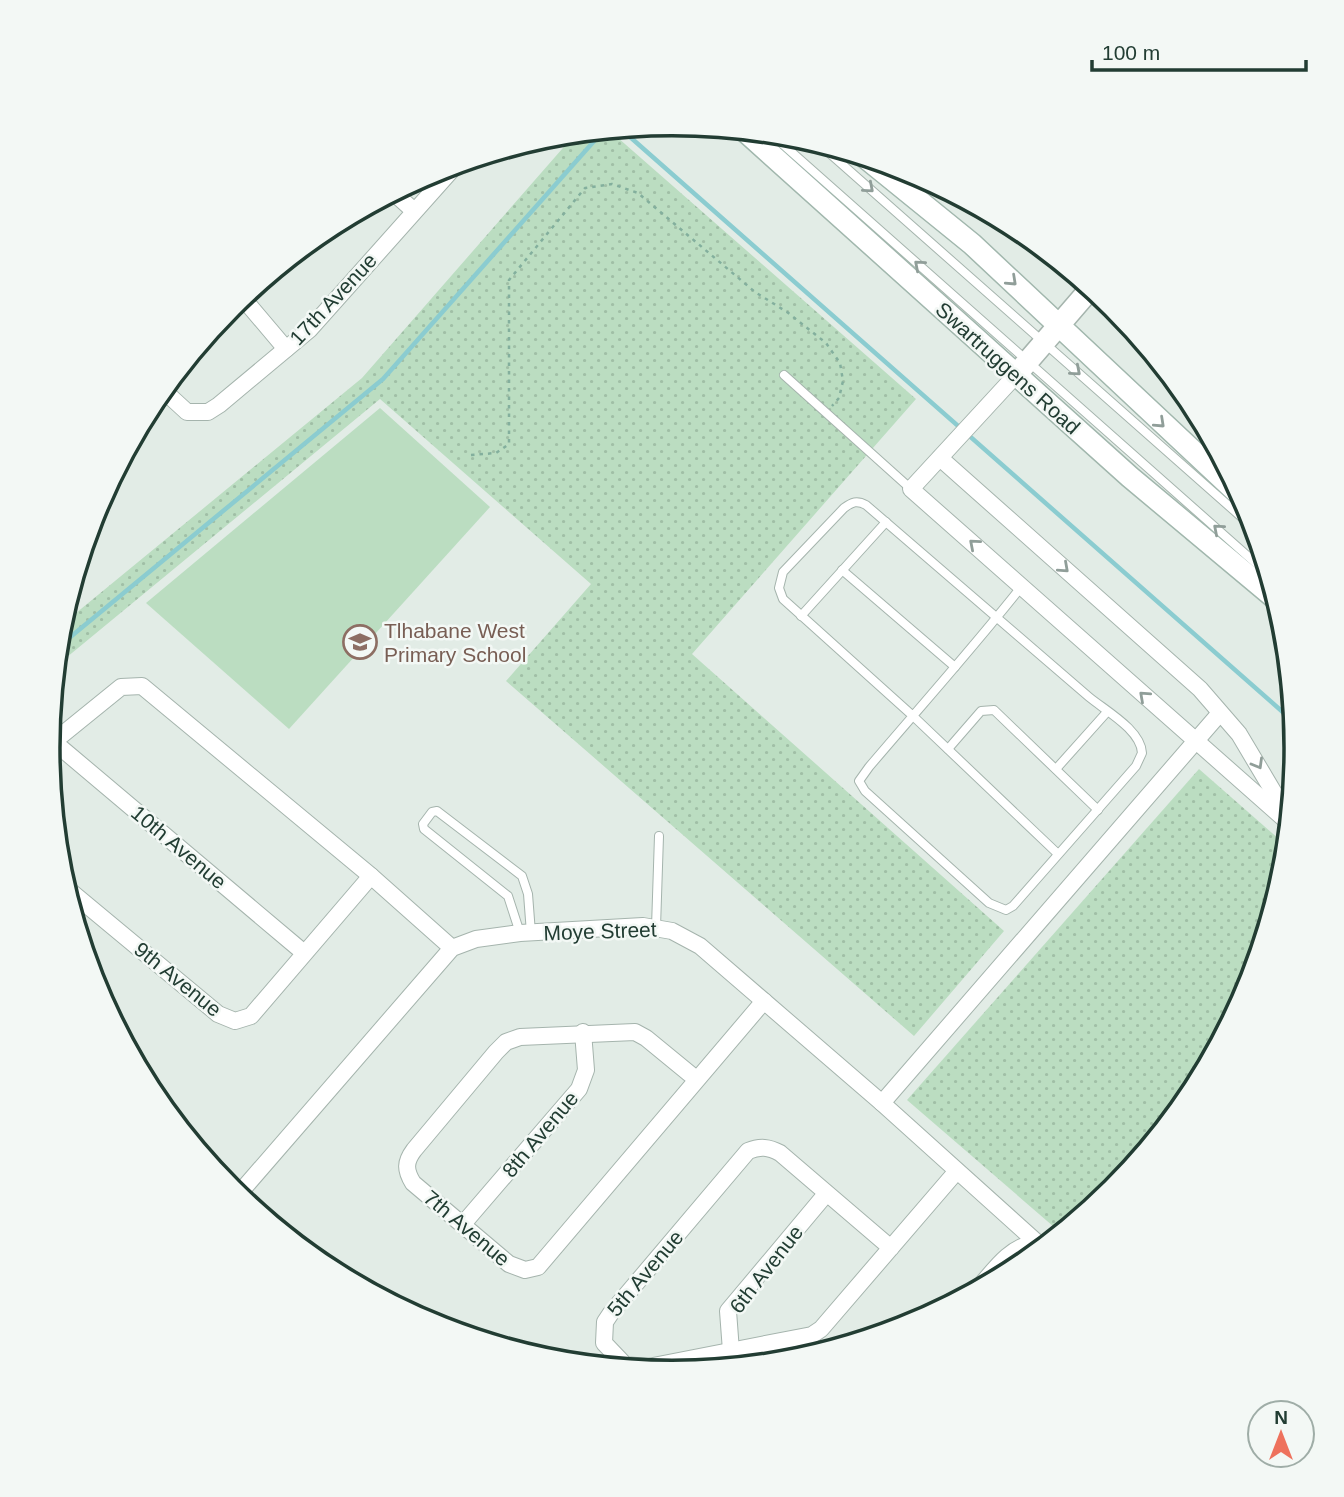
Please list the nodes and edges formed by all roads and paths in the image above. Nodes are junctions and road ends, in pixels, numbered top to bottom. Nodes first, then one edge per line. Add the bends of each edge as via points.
1 (758, 142) edge
2 (785, 147) edge
3 (835, 158) edge
4 (891, 177) edge
5 (440, 182) edge
6 (401, 199) edge
7 (414, 210) junction
8 (1084, 296) edge
9 (249, 306) edge
10 (1058, 324) junction
11 (1043, 342) junction
12 (286, 349) junction
13 (1022, 368) junction
14 (784, 375) dead end
15 (171, 397) edge
16 (826, 413) junction
17 (471, 455) dead end
18 (940, 458) junction
19 (1220, 477) edge
20 (911, 489) junction
21 (1238, 514) edge
22 (886, 522) junction
23 (1256, 564) edge
24 (842, 570) junction
25 (1023, 586) junction
26 (1263, 587) edge
27 (802, 616) junction
28 (997, 618) junction
29 (955, 667) junction
30 (1107, 712) junction
31 (1220, 713) junction
32 (913, 716) junction
33 (60, 737) edge
34 (1194, 742) junction
35 (948, 749) junction
36 (60, 752) edge
37 (1056, 769) junction
38 (1281, 806) edge
39 (1098, 810) junction
40 (1281, 813) edge
41 (659, 836) dead end
42 (1058, 854) junction
43 (371, 876) junction
44 (78, 897) edge
45 (656, 927) junction
46 (525, 933) junction
47 (452, 948) junction
48 (303, 952) junction
49 (764, 1001) junction
50 (583, 1032) junction
51 (696, 1079) junction
52 (882, 1103) junction
53 (956, 1172) junction
54 (245, 1187) edge
55 (826, 1194) junction
56 (463, 1224) junction
57 (1035, 1241) edge
58 (1030, 1245) edge
59 (891, 1248) junction
60 (995, 1268) edge
61 (731, 1351) junction
62 (618, 1359) edge
63 (674, 1361) edge

1 - 13 main road, Swartruggens Road
13 -> 2 lane
3 -> 11 lane
4 -> 10 main road via 940,215
5 - 7 street, 17th Avenue
6 - 7 street
7 - 12 street, 17th Avenue via 310,329
8 - 10 main road
9 - 12 street
10 - 11 main road
10 -> 19 main road
11 - 13 main road
11 -> 21 lane
12 - 15 street, 17th Avenue via 208,412 187,412
13 - 18 street
23 -> 13 lane
13 - 26 main road, Swartruggens Road via 1130,477
14 - 16 lane
16 - 17 path via 839,398 843,381 840,363 825,343 755,292 638,193 612,184 585,188 509,280 509,444 496,453
16 - 20 lane
18 - 20 street
18 -> 31 street via 1200,689
25 -> 20 street
22 - 24 lane
22 - 27 lane via 866,505 853,502 783,572 780,593
22 - 28 lane
24 - 27 lane
24 - 29 lane
25 - 28 lane
34 -> 25 street
27 - 32 lane
28 - 29 lane
28 - 30 lane
29 - 32 lane
30 - 37 lane
30 - 39 lane via 1138,737 1142,753
31 - 34 street
31 -> 38 street via 1239,734
32 - 35 lane
32 - 42 lane via 862,774 859,781 865,791 995,908 1013,906
33 - 43 street via 121,687 142,686
34 - 40 street
34 - 52 street
35 - 37 lane via 981,711 992,709
35 - 42 lane
36 - 48 street, 10th Avenue
37 - 39 lane
39 - 42 lane
41 - 45 lane
43 - 47 street
43 - 48 street, 9th Avenue
44 - 48 street, 9th Avenue via 235,1021 251,1016
45 - 46 street, Moye Street
45 - 49 street, Moye Street via 700,946
46 - 46 lane via 528,894 522,876 437,811 432,812 422,824 424,829 508,896
46 - 47 street, Moye Street via 476,939
47 - 54 street
49 - 51 street, 7th Avenue
49 - 52 street, Moye Street
50 - 51 street, 7th Avenue via 635,1032
50 - 56 street, 8th Avenue via 586,1070 579,1089
50 - 56 street, 7th Avenue via 506,1042 409,1157 406,1165 413,1183
51 - 56 street, 7th Avenue via 538,1266 516,1268
52 - 53 street, Moye Street
53 - 57 street, Moye Street
53 - 59 street, 5th Avenue
55 - 59 street, 5th Avenue
55 - 61 street, 6th Avenue via 728,1311
55 - 62 street, 5th Avenue via 773,1149 748,1151 611,1313 602,1335
58 - 60 street via 1008,1253
59 - 61 street, 5th Avenue via 821,1329 802,1339
61 - 63 street, 5th Avenue

